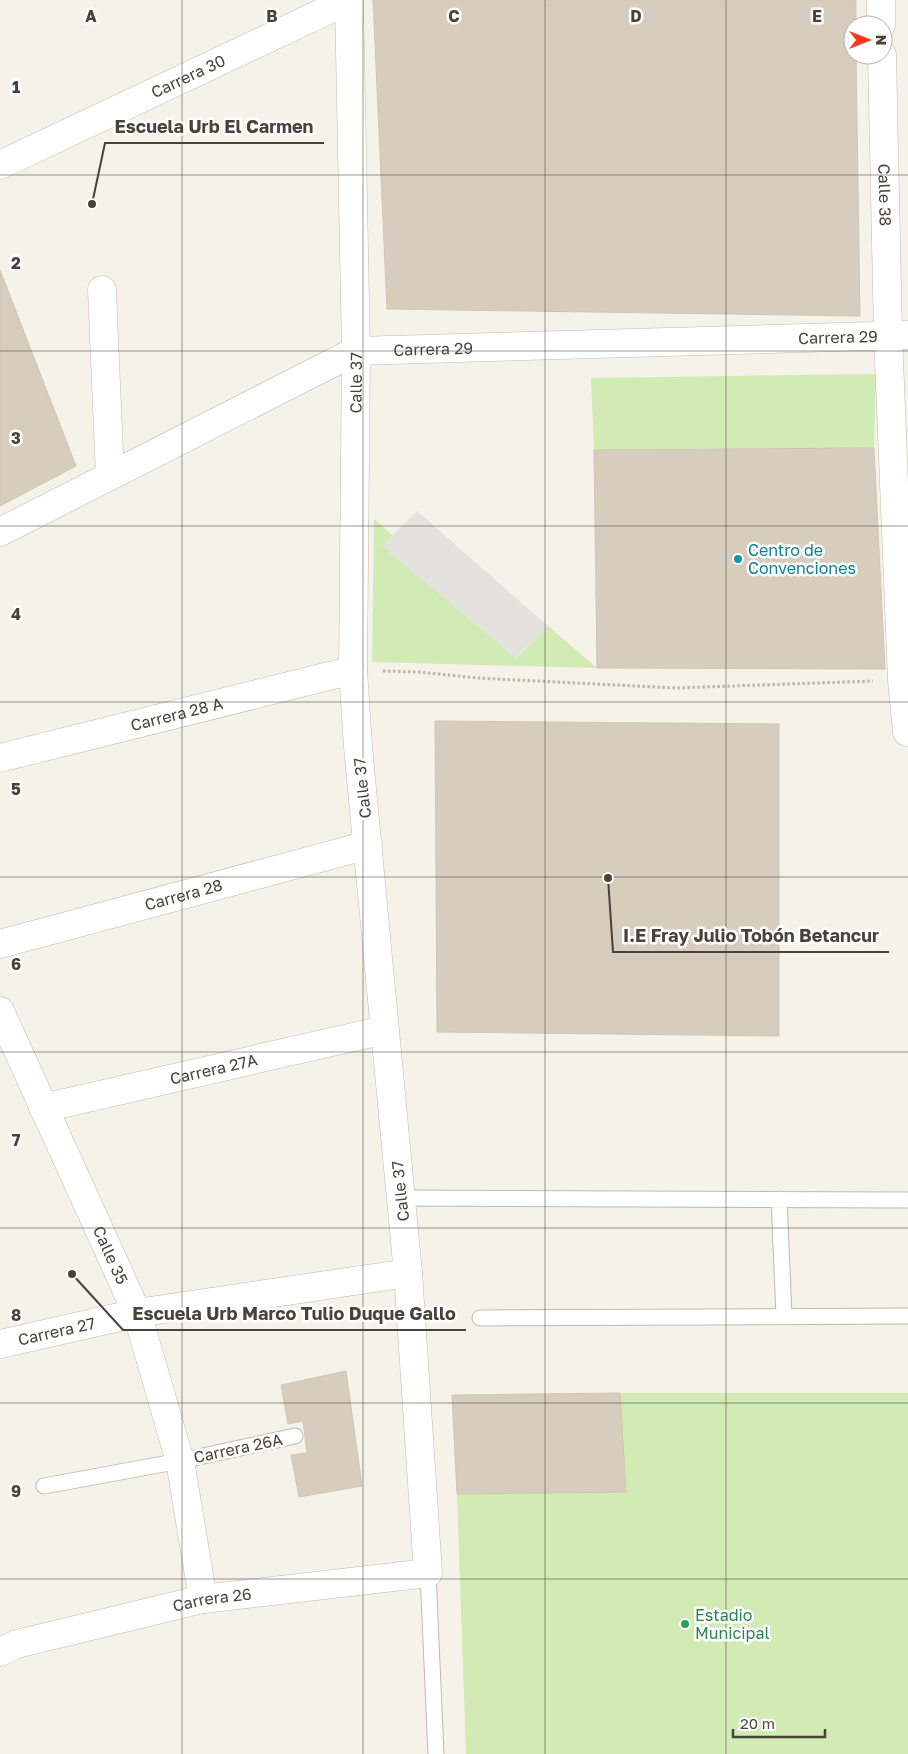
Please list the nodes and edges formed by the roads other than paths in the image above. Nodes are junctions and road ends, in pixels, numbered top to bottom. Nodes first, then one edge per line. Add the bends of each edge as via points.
1 (349, 0) edge
2 (881, 0) edge
3 (881, 15) edge
4 (883, 65) edge
5 (0, 165) edge
6 (102, 290) dead end
7 (898, 335) edge
8 (356, 351) junction
9 (110, 476) junction
10 (902, 530) edge
11 (0, 532) edge
12 (353, 670) junction
13 (907, 732) edge
14 (0, 758) edge
15 (368, 845) junction
16 (0, 944) edge
17 (0, 1011) edge
18 (384, 1030) junction
19 (43, 1108) junction
20 (400, 1198) junction
21 (780, 1199) junction
22 (908, 1200) edge
23 (408, 1273) junction
24 (137, 1313) junction
25 (784, 1316) junction
26 (908, 1316) edge
27 (480, 1318) dead end
28 (0, 1344) edge
29 (295, 1436) dead end
30 (180, 1460) junction
31 (44, 1486) dead end
32 (428, 1573) junction
33 (203, 1599) junction
34 (0, 1652) edge
35 (436, 1754) edge

1 - 5 street, Carrera 30
1 - 8 street, Calle 37
2 - 3 street
4 - 7 street, Calle 38
6 - 9 street
7 - 8 street, Carrera 29
7 - 10 street, Calle 38
8 - 9 street, Carrera 29
8 - 12 street, Calle 37
9 - 11 street, Carrera 29
10 - 13 street, Calle 38 via 902,680
12 - 14 street, Carrera 28 A
12 - 15 street, Calle 37
15 - 16 street, Carrera 28
15 - 18 street, Calle 37
17 - 19 street, Calle 35
18 - 19 street, Carrera 27A
18 - 20 street, Calle 37
19 - 24 street, Calle 35
20 - 21 lane
20 - 23 street, Calle 37
21 - 22 lane
21 - 25 lane
23 - 24 street, Carrera 27
23 - 32 street, Calle 37
24 - 28 street, Carrera 27
24 - 30 street, Calle 35
25 - 26 lane
25 - 27 lane
29 - 30 lane, Carrera 26A
30 - 31 lane, Carrera 26A
30 - 33 street, Calle 35
32 - 33 street, Carrera 26
32 - 35 lane
33 - 34 street, Carrera 26 via 17,1644

